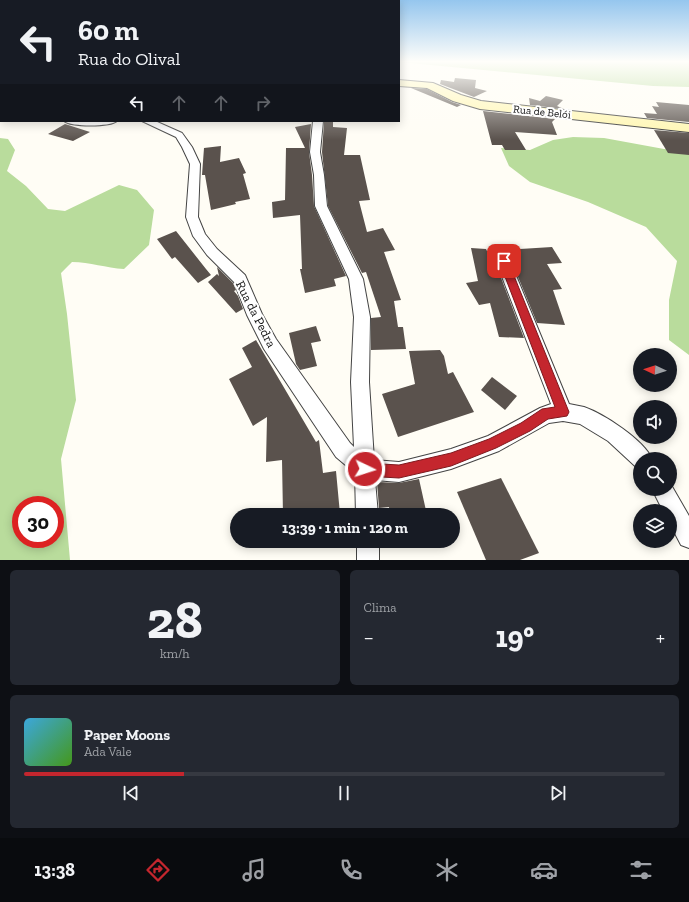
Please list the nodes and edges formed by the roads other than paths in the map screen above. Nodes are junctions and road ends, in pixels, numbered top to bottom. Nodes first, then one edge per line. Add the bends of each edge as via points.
1 (437, 88) edge
2 (78, 122) edge
3 (99, 122) edge
4 (149, 122) edge
5 (318, 122) edge
6 (689, 128) edge
7 (504, 261) dead end
8 (563, 412) junction
9 (634, 452) edge
10 (365, 469) junction
11 (666, 496) edge
12 (367, 508) edge
13 (689, 536) edge
14 (368, 548) edge
15 (368, 560) edge

1 - 6 street, Rua de Belói via 480,105
2 - 3 street
4 - 10 street, Rua da Pedra via 179,135 187,147 195,164 192,217 199,236 240,279 270,344 343,450
5 - 10 street via 315,152 321,206 356,280 362,317 360,382
7 - 8 street
8 - 9 street via 583,416 615,434
8 - 10 street via 546,414 492,444 451,459 399,472
10 - 12 street
11 - 13 street
14 - 15 street

